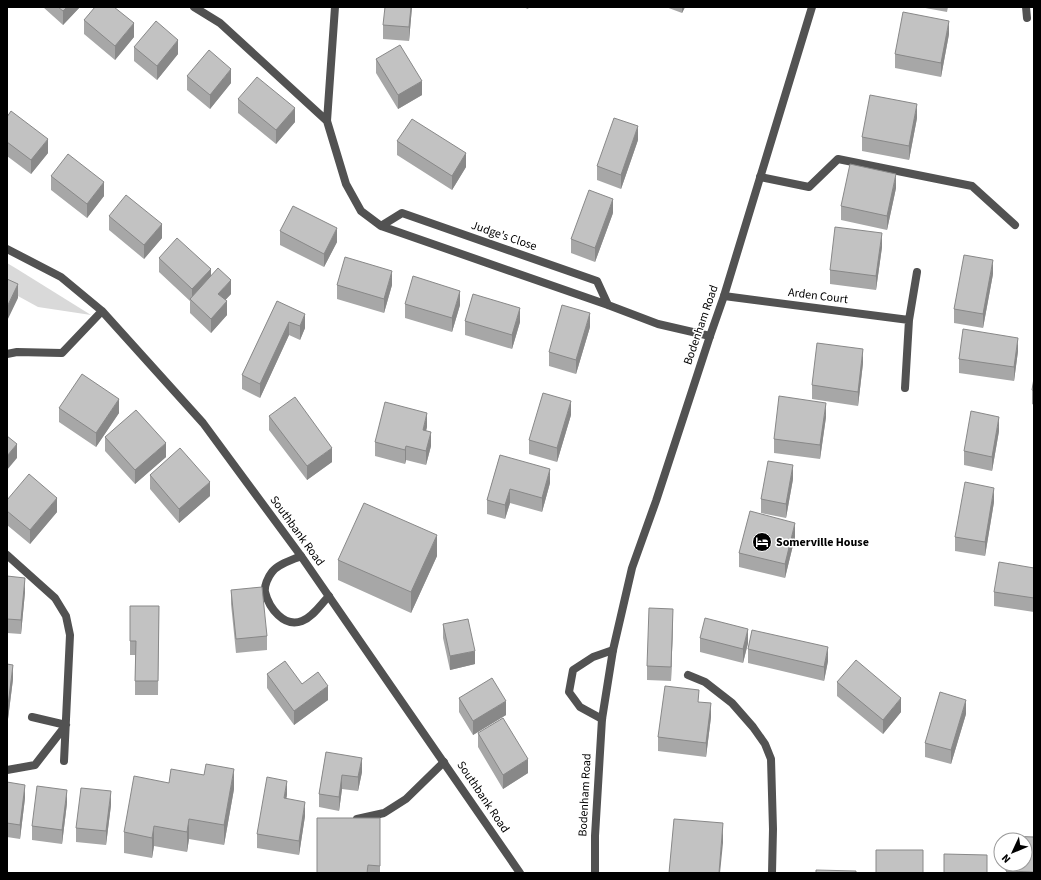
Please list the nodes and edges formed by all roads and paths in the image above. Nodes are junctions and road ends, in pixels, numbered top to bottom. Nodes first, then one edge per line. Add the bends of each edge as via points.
1 (194, 7) edge
2 (335, 7) edge
3 (812, 7) edge
4 (1026, 7) edge
5 (1027, 18) dead end
6 (327, 121) junction
7 (760, 177) junction
8 (1015, 225) dead end
9 (381, 226) junction
10 (7, 248) edge
11 (917, 272) dead end
12 (724, 296) junction
13 (608, 305) junction
14 (102, 311) junction
15 (909, 320) junction
16 (710, 336) junction
17 (7, 354) edge
18 (905, 388) dead end
19 (7, 555) edge
20 (301, 556) junction
21 (329, 596) junction
22 (613, 650) junction
23 (688, 675) dead end
24 (32, 717) dead end
25 (602, 719) junction
26 (66, 725) junction
27 (64, 761) dead end
28 (444, 762) junction
29 (7, 770) edge
30 (357, 820) edge
31 (520, 873) edge
32 (595, 873) edge
33 (772, 873) edge

1 - 6 street via 220,22
2 - 6 street
3 - 7 street, Bodenham Road
4 - 5 street
6 - 9 street via 346,184 361,211
7 - 8 street via 809,187 838,159 972,186
7 - 12 street, Bodenham Road
9 - 13 street
9 - 13 street, Judge's Close via 402,213 597,281
10 - 14 street, Southbank Road via 61,277
11 - 15 street
12 - 15 street, Arden Court
12 - 16 street, Bodenham Road
13 - 16 street via 658,324
14 - 17 street via 62,353
14 - 20 street, Southbank Road via 203,423
15 - 18 street
16 - 22 street, Bodenham Road via 632,568
19 - 26 street via 55,598 66,616 70,635
20 - 21 street, Southbank Road
20 - 21 street via 273,570 267,580 265,591 272,609 281,618 290,622 302,622
21 - 28 street, Southbank Road
22 - 25 street, Bodenham Road
22 - 25 street via 593,657 573,670 569,692 580,707
23 - 33 street via 705,682 732,703 765,744 771,759
24 - 26 street
25 - 32 street, Bodenham Road
26 - 27 street
26 - 29 street via 34,765
28 - 30 street via 406,799 384,813
28 - 31 street, Southbank Road

